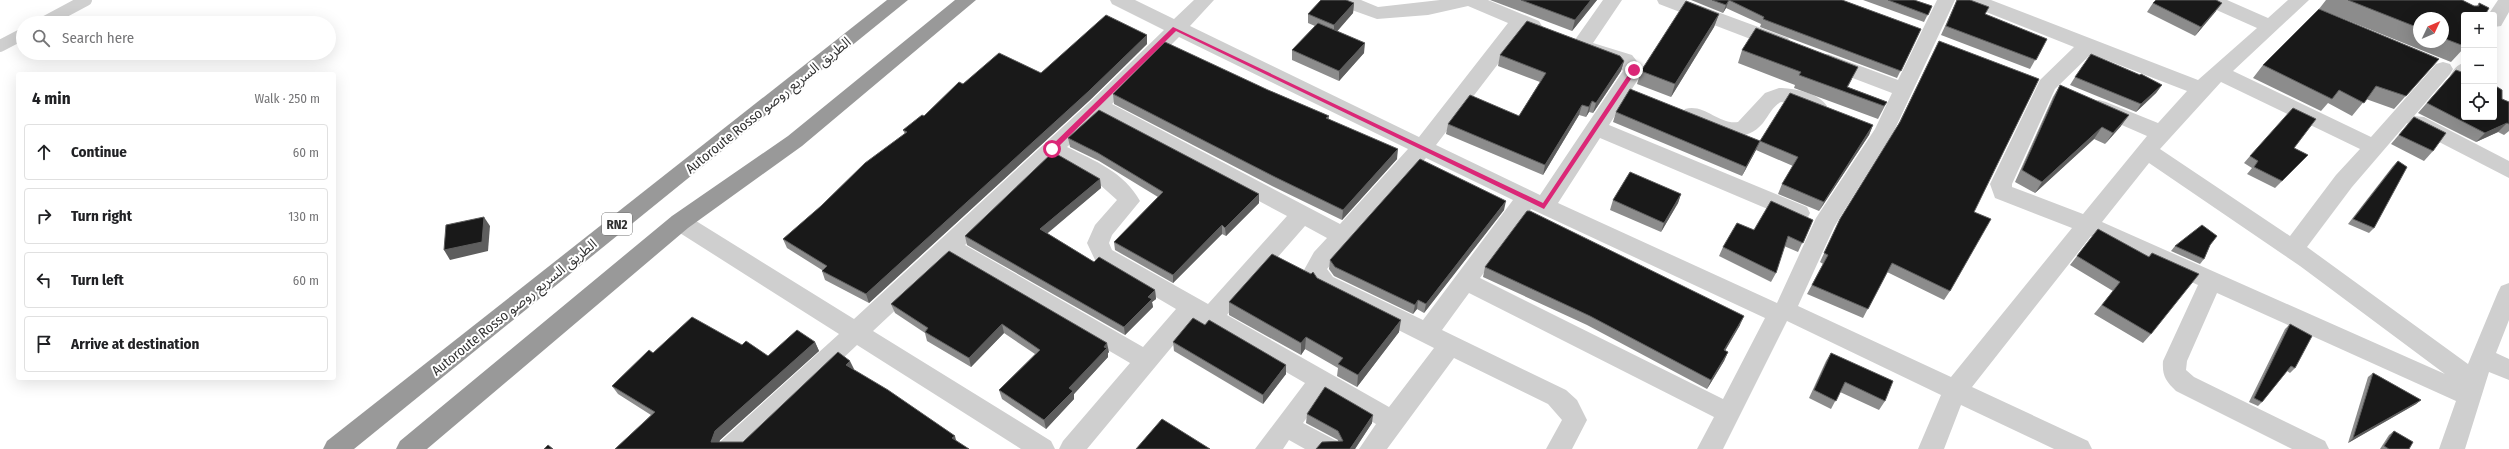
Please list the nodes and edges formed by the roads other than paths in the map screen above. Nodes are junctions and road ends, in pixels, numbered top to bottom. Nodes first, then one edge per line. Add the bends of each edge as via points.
1 (86, 0) edge
2 (899, 0) edge
3 (967, 0) edge
4 (1119, 0) edge
5 (1205, 0) edge
6 (1342, 0) edge
7 (1467, 0) edge
8 (1471, 0) edge
9 (1614, 0) edge
10 (1666, 0) edge
11 (1946, 0) edge
12 (1973, 0) edge
13 (2210, 0) edge
14 (2508, 0) edge
15 (2302, 8) edge
16 (56, 16) edge
17 (2497, 16) edge
18 (1520, 21) junction
19 (2271, 27) junction
20 (1176, 28) junction
21 (1924, 33) junction
22 (16, 38) edge
23 (1582, 44) junction
24 (2088, 45) junction
25 (0, 46) edge
26 (1948, 47) edge
27 (2424, 62) edge
28 (2219, 73) junction
29 (2458, 73) edge
30 (2026, 77) edge
31 (2047, 85) junction
32 (1903, 89) junction
33 (2201, 89) junction
34 (1098, 106) junction
35 (1675, 108) edge
36 (1832, 111) edge
37 (2403, 115) junction
38 (1597, 128) junction
39 (2161, 133) junction
40 (1423, 147) junction
41 (2374, 147) junction
42 (1052, 149) junction
43 (2148, 152) junction
44 (2509, 170) edge
45 (1535, 202) junction
46 (1302, 214) junction
47 (680, 222) junction
48 (1824, 224) junction
49 (2087, 225) junction
50 (1343, 236) junction
51 (949, 246) junction
52 (2293, 249) junction
53 (1466, 281) junction
54 (2211, 281) junction
55 (2509, 292) edge
56 (1202, 311) junction
57 (1782, 312) junction
58 (857, 332) junction
59 (1426, 334) junction
60 (1450, 345) junction
61 (2482, 357) junction
62 (1146, 361) junction
63 (2509, 370) edge
64 (1321, 380) junction
65 (2472, 389) junction
66 (1954, 392) junction
67 (1728, 413) junction
68 (1392, 421) junction
69 (1286, 426) junction
70 (336, 449) edge
71 (410, 449) edge
72 (730, 449) edge
73 (1042, 449) edge
74 (1072, 449) edge
75 (1268, 449) edge
76 (1328, 449) edge
77 (1372, 449) edge
78 (1559, 449) edge
79 (1710, 449) edge
80 (1931, 449) edge
81 (2079, 449) edge
82 (2316, 449) edge
83 (2452, 449) edge

1 - 16 lane
2 - 70 highway, Autoroute Rosso الطريق السريع روصو / RN2
3 - 47 highway via 795,141
4 - 20 street
5 - 20 street
6 - 7 street via 1376,13 1428,9
8 - 18 street
9 - 23 street
10 - 32 street
11 - 21 street
12 - 24 street
13 - 19 street
14 - 17 street
15 - 19 street
18 - 23 street
18 - 40 street
19 - 28 street
20 - 34 street
20 - 40 street
21 - 26 street
21 - 32 street
22 - 25 lane
23 - 38 street via 1625,60 1634,70 1631,91
24 - 31 street
24 - 33 street
27 - 29 street
28 - 33 street
28 - 41 street
29 - 37 street
30 - 31 street
31 - 39 street
31 - 49 street via 2000,188 2003,192
32 - 48 street via 1876,128
33 - 39 street
34 - 42 street
34 - 46 street
35 - 36 street via 1734,130 1744,129 1753,124 1769,100 1776,95 1787,94
37 - 41 street
37 - 44 street
38 - 45 street
38 - 48 street
39 - 43 street
40 - 45 street
40 - 50 street
41 - 52 street via 2344,181
42 - 51 street
42 - 56 street via 1124,191 1128,201 1103,231 1098,243 1104,256
43 - 49 street
43 - 52 street
45 - 53 street
45 - 57 street
46 - 50 street
46 - 56 street
47 - 58 street
47 - 71 highway
48 - 57 street
49 - 54 street
49 - 66 street
50 - 59 street via 1322,258 1315,270 1325,283
51 - 58 street
51 - 62 street
52 - 65 street
53 - 59 street
53 - 67 street
54 - 65 street
54 - 82 street via 2176,361 2174,373 2185,384
55 - 61 street
56 - 62 street
56 - 64 street
57 - 66 street
57 - 67 street
58 - 72 street
58 - 73 street
59 - 60 street
60 - 68 street
60 - 78 street via 1557,397 1568,407 1575,420
61 - 63 street
61 - 65 street
62 - 74 street
64 - 68 street
64 - 69 street
65 - 83 street
66 - 80 street
66 - 81 street
67 - 79 street
68 - 77 street
69 - 75 street
69 - 76 street

